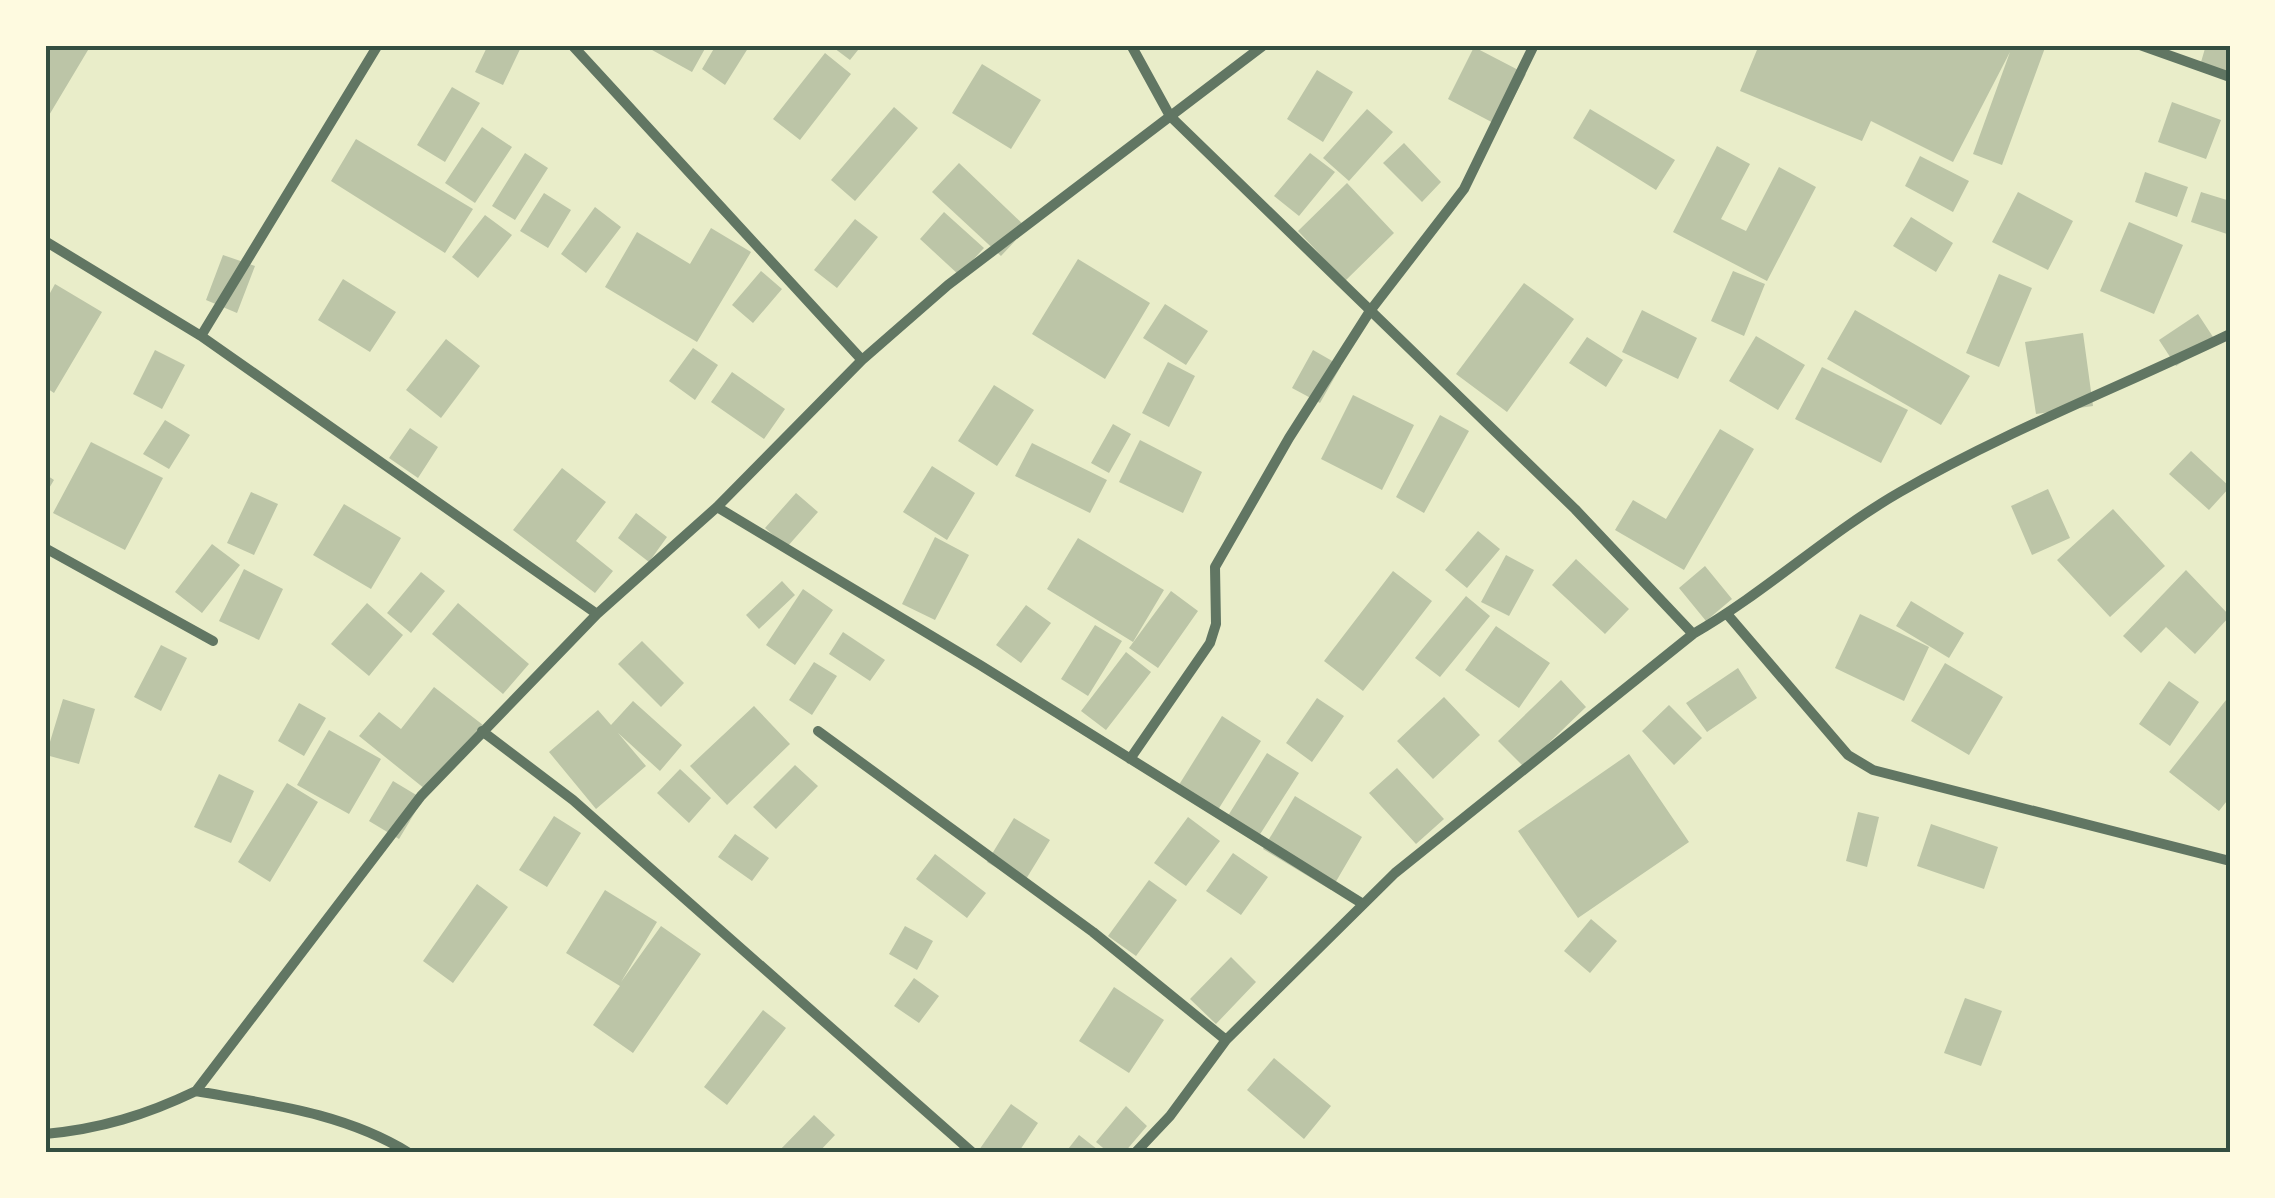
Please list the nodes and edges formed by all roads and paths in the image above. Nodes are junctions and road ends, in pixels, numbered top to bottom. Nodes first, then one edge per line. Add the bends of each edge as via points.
1 (378, 45) edge
2 (572, 45) edge
3 (1131, 45) edge
4 (1264, 45) edge
5 (1534, 45) edge
6 (2140, 45) edge
7 (2230, 77) edge
8 (1170, 116) junction
9 (45, 241) edge
10 (1370, 310) junction
11 (2230, 334) edge
12 (201, 336) junction
13 (862, 360) junction
14 (717, 508) junction
15 (45, 548) edge
16 (596, 614) junction
17 (1727, 614) junction
18 (1694, 634) junction
19 (213, 640) dead end
20 (482, 731) junction
21 (818, 731) dead end
22 (1130, 759) junction
23 (2230, 862) edge
24 (1362, 904) junction
25 (1226, 1040) junction
26 (196, 1090) junction
27 (45, 1134) edge
28 (409, 1153) edge
29 (974, 1153) edge
30 (1135, 1153) edge

1 - 12 street
2 - 13 street
3 - 8 street
4 - 8 street
5 - 10 street via 1464,189
6 - 7 street
8 - 10 street
8 - 13 street via 948,285
9 - 12 street
10 - 18 street
10 - 22 street via 1215,568 1210,643
11 - 17 street via 1899,492
12 - 16 street
13 - 14 street
14 - 16 street
14 - 22 street
15 - 19 street
16 - 20 street
17 - 18 street
17 - 23 street via 1848,756 1873,770
18 - 24 street
20 - 26 street via 421,796
20 - 29 street via 573,800
21 - 25 street via 1093,932
22 - 24 street
24 - 25 street
25 - 30 street
26 - 27 street via 102,1128
26 - 28 street via 305,1111

